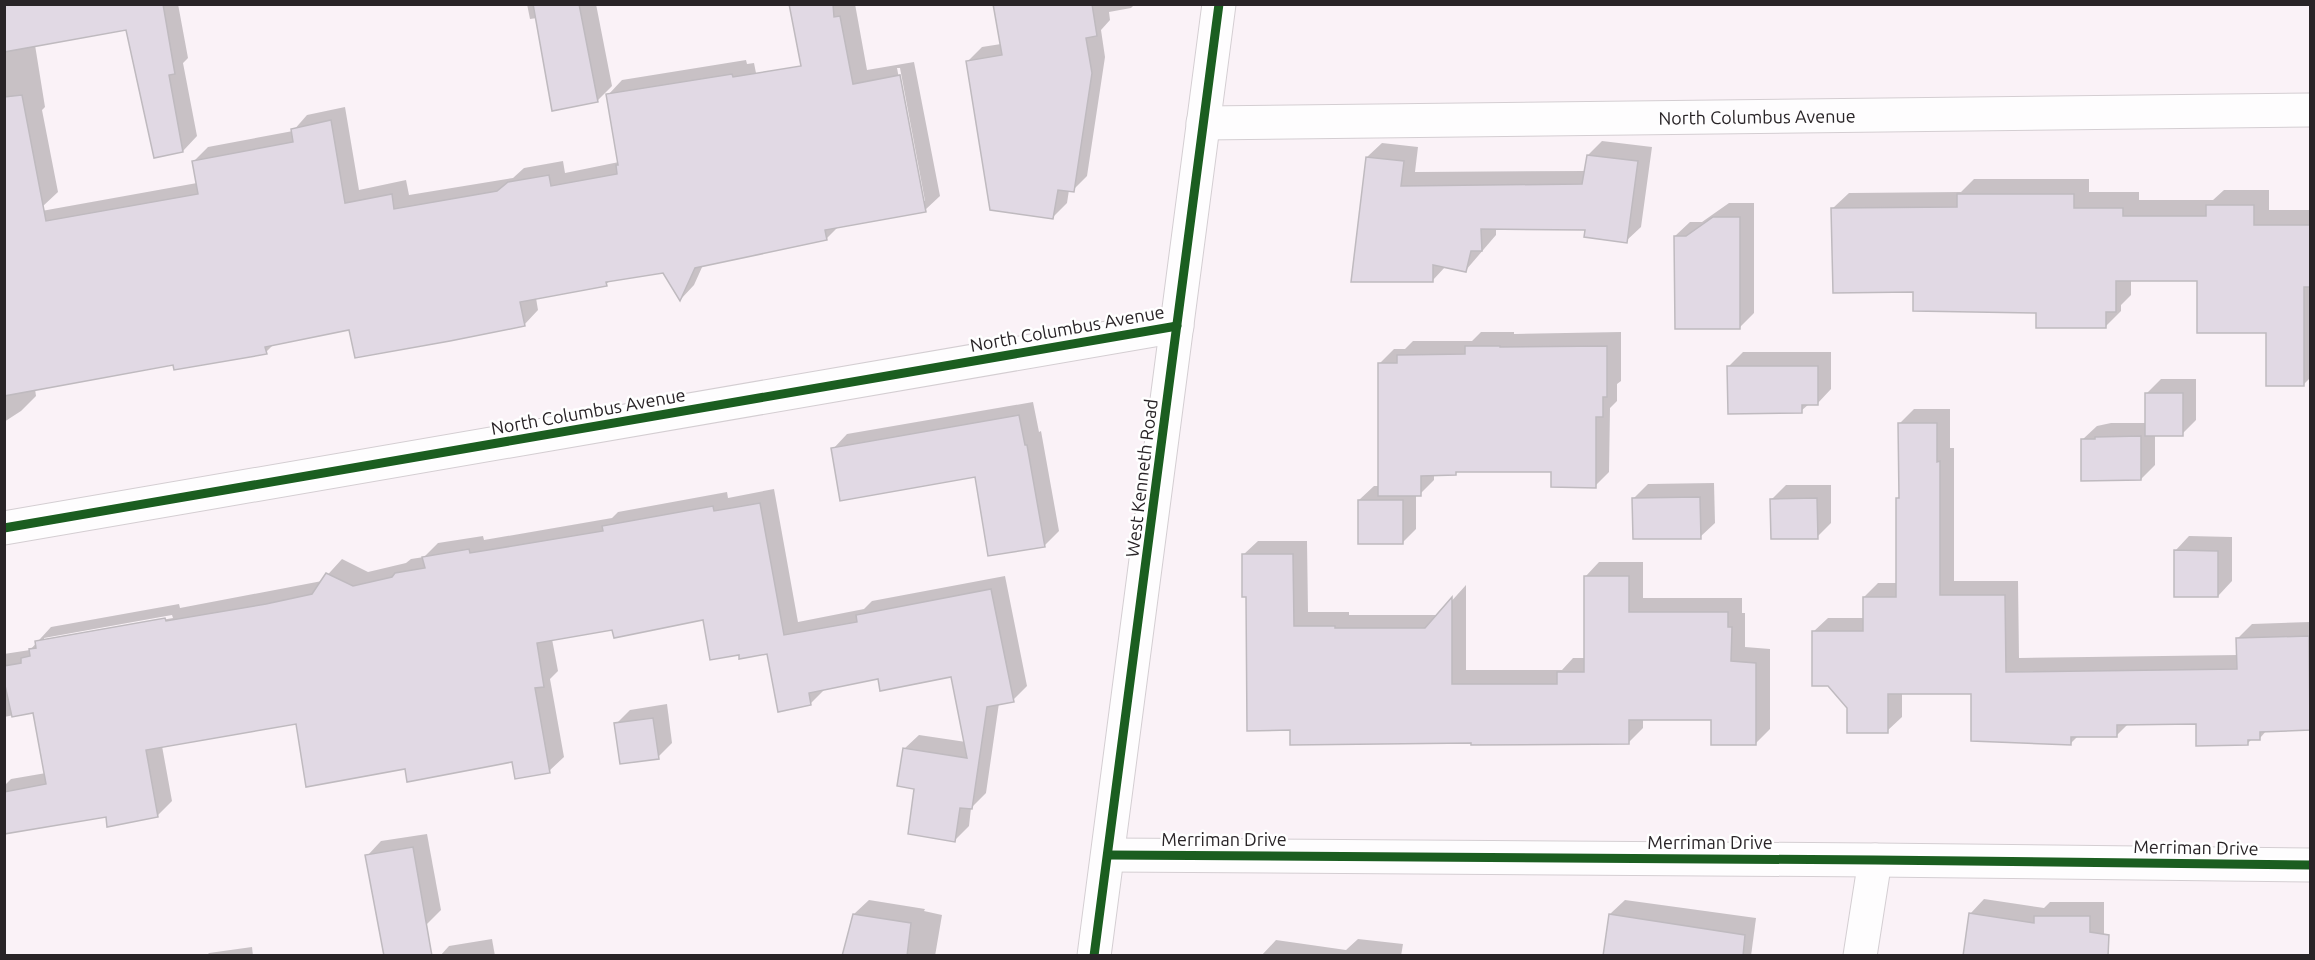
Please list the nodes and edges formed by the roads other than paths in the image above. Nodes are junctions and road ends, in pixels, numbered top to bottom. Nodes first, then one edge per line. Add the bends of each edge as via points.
1 (1219, 4) edge
2 (2310, 110) edge
3 (1203, 123) junction
4 (1177, 326) junction
5 (4, 528) edge
6 (1109, 855) junction
7 (1875, 860) junction
8 (2310, 865) edge
9 (1094, 956) edge
10 (1860, 956) edge

1 - 3 street, West Kenneth Road
2 - 3 street, North Columbus Avenue
3 - 4 street, West Kenneth Road
4 - 5 street, North Columbus Avenue
4 - 6 street, West Kenneth Road
6 - 7 street, Merriman Drive
6 - 9 street, West Kenneth Road
7 - 8 street, Merriman Drive
7 - 10 street

